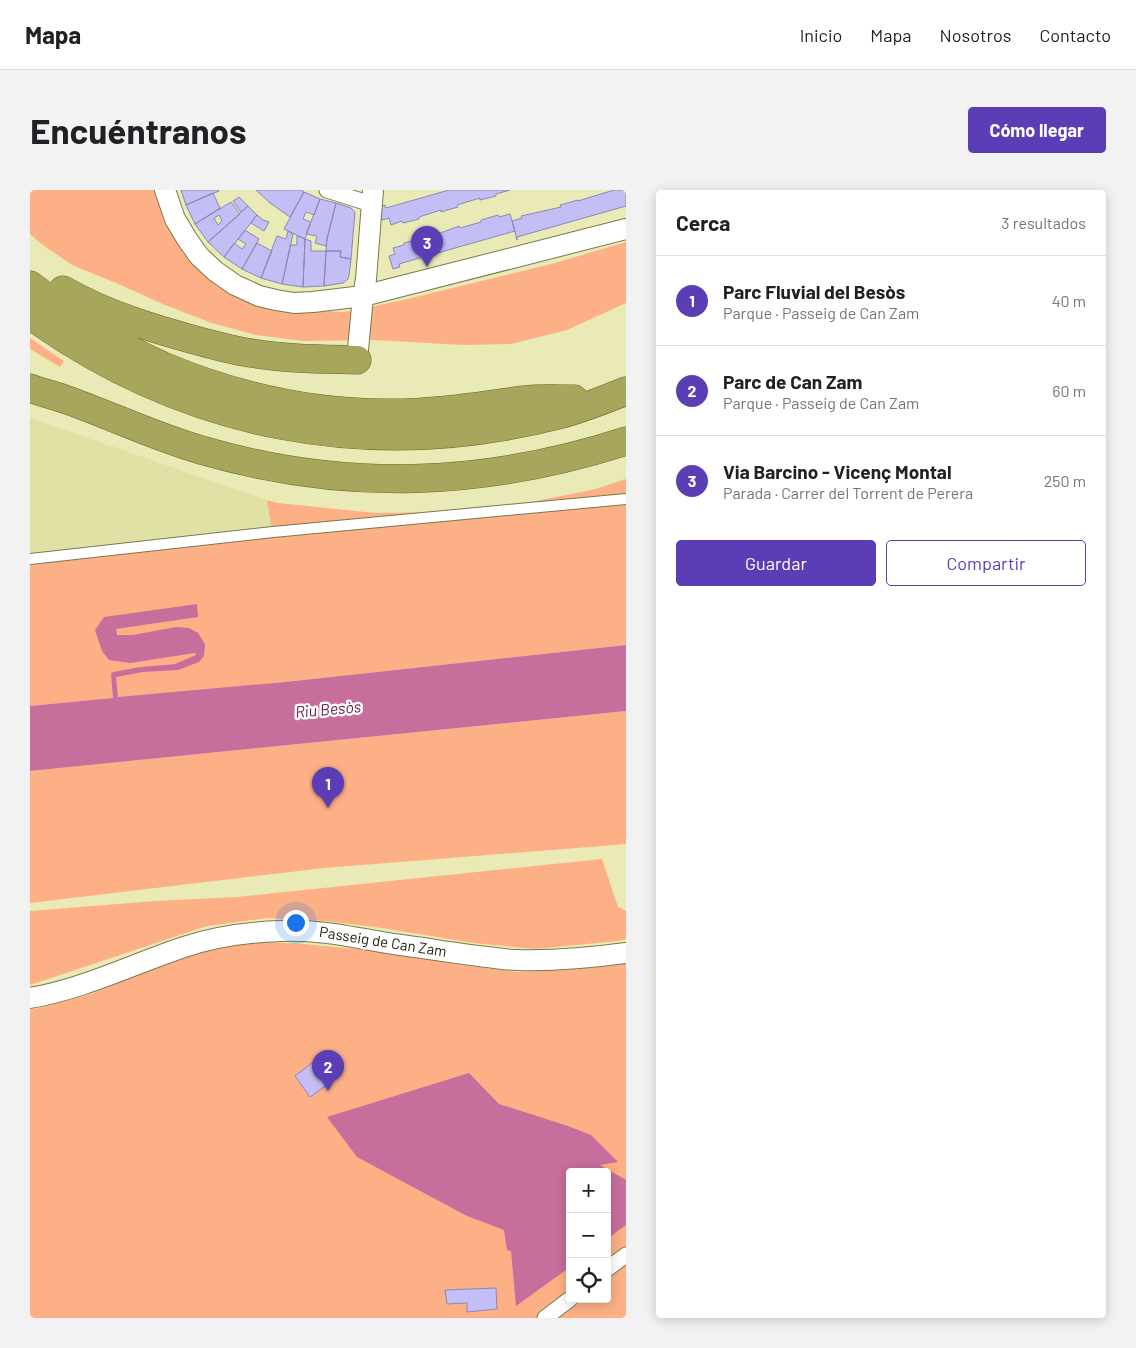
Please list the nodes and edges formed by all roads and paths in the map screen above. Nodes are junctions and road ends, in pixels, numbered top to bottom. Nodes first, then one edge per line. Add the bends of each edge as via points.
1 (165, 190) edge
2 (327, 190) edge
3 (372, 197) edge
4 (626, 229) edge
5 (30, 269) edge
6 (30, 286) edge
7 (363, 296) junction
8 (30, 315) edge
9 (358, 360) joint
10 (30, 380) edge
11 (30, 388) edge
12 (618, 395) edge
13 (68, 400) junction
14 (626, 441) edge
15 (626, 499) edge
16 (30, 560) edge
17 (626, 952) edge
18 (30, 998) edge
19 (626, 1255) edge
20 (611, 1266) edge
21 (566, 1302) edge
22 (545, 1318) edge

1 - 7 street via 175,219 199,256 235,285 259,296 294,302
2 - 3 street
3 - 7 street
4 - 7 street
5 - 9 highway via 103,311 168,333 249,353
6 - 12 highway via 104,335 163,366 240,393 312,407 385,414
7 - 9 street
8 - 12 highway via 121,371 159,388 232,414 304,429 366,436 456,433 559,415
10 - 13 highway
11 - 13 highway
13 - 14 highway via 155,435 244,462 339,477 428,478 501,471
15 - 16 lane via 273,532
17 - 18 street, Passeig de Can Zam via 568,959 516,960 314,931 255,932 186,946 78,986
19 - 20 street
21 - 22 street

